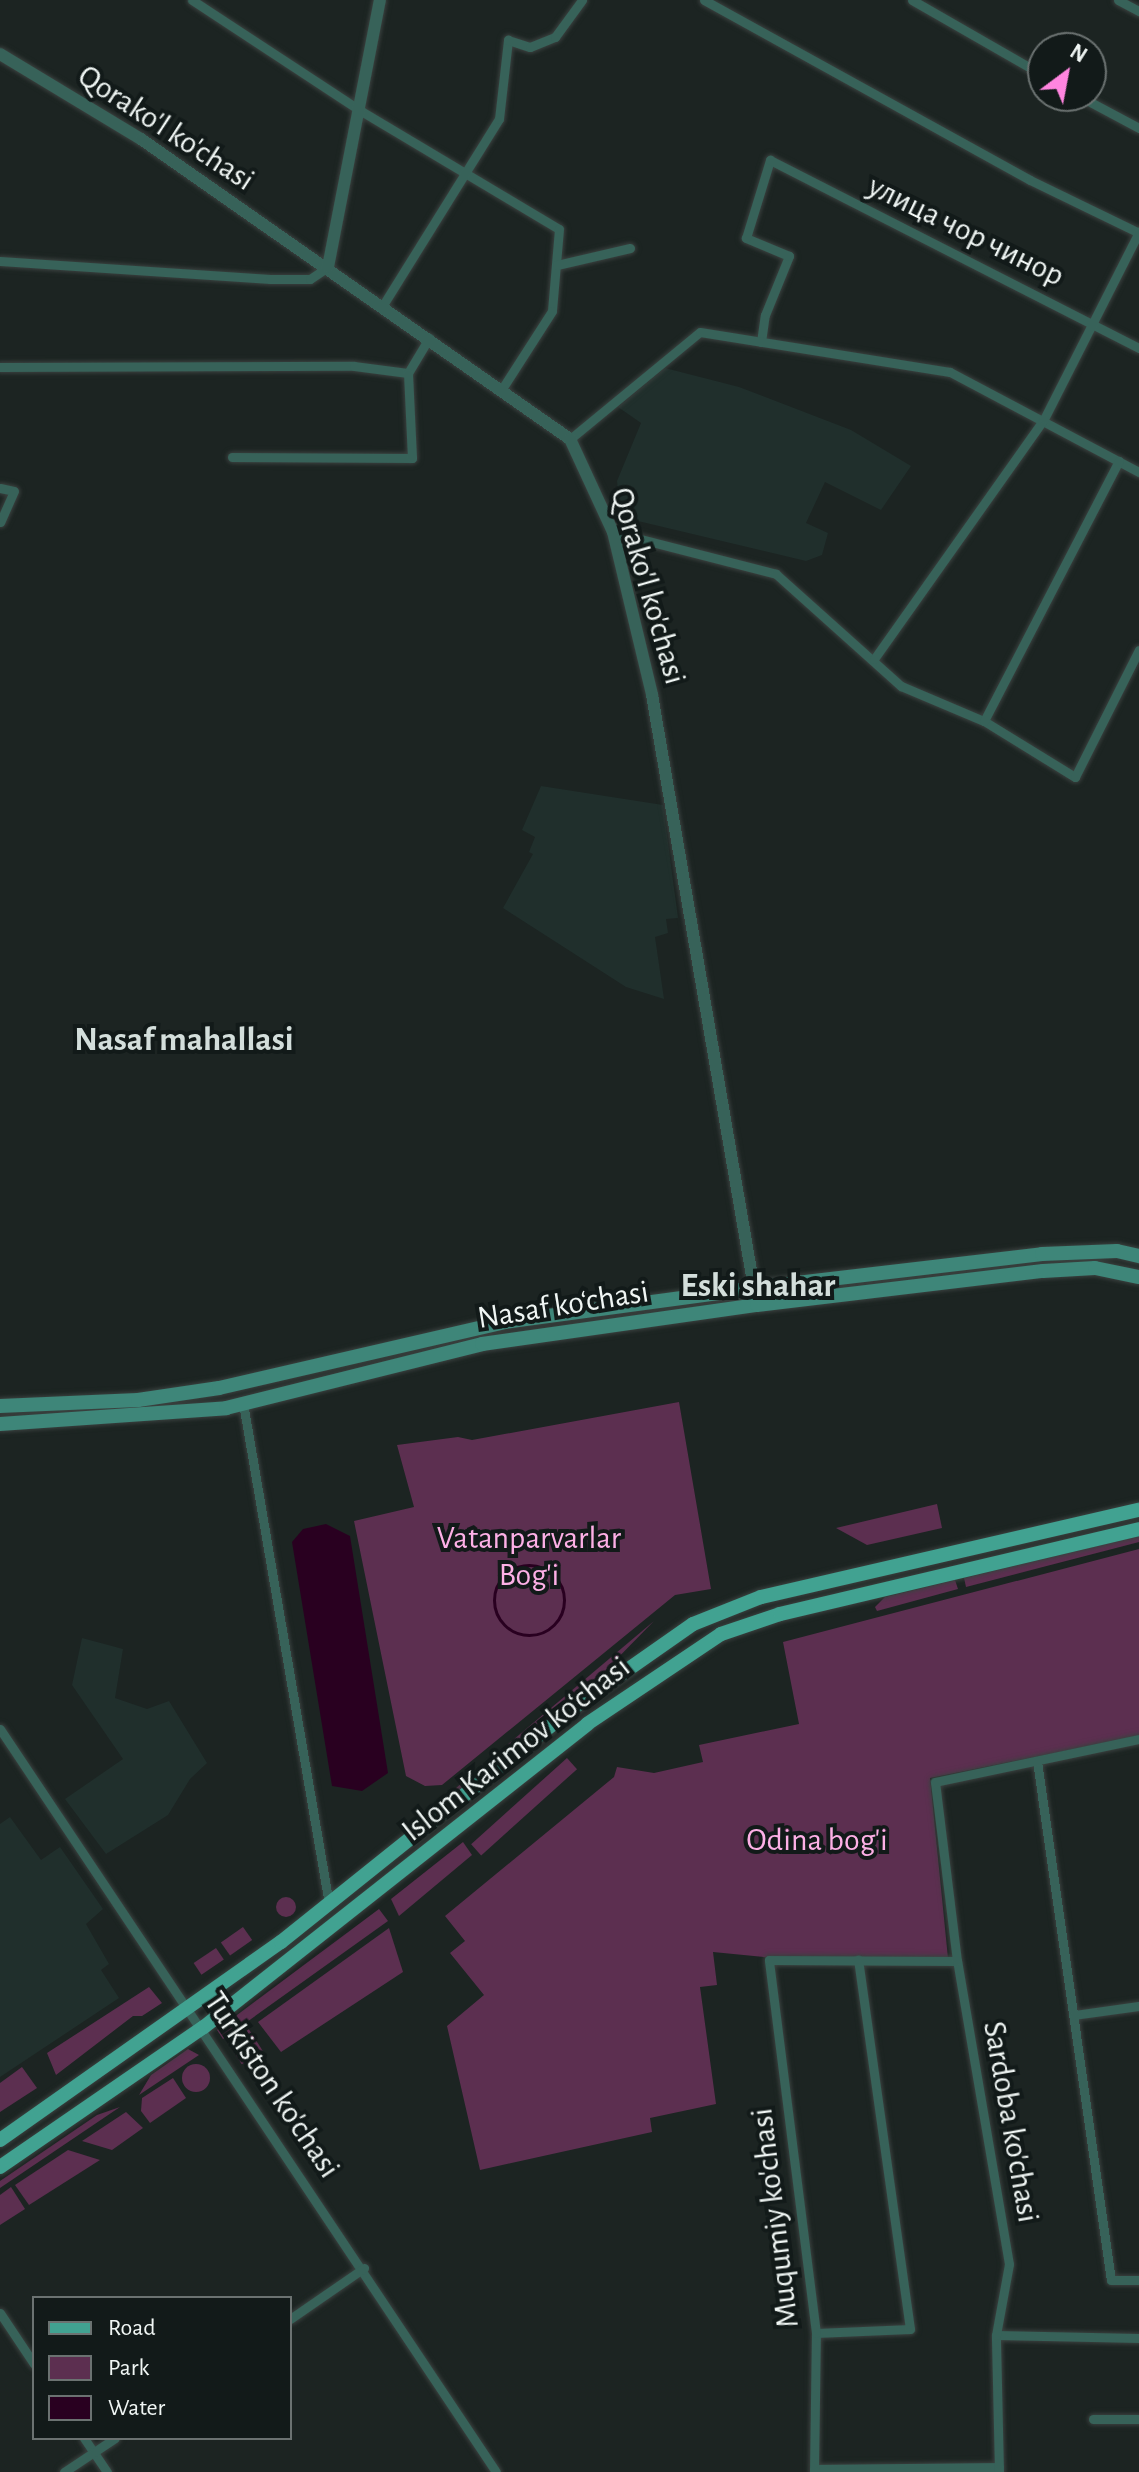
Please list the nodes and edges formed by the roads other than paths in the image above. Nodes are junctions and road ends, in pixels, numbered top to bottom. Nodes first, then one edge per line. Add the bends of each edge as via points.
1 (192, 0) edge
2 (380, 0) edge
3 (582, 0) edge
4 (704, 0) edge
5 (912, 0) edge
6 (1118, 0) edge
7 (1139, 11) edge
8 (0, 54) edge
9 (1027, 66) edge
10 (361, 111) junction
11 (1107, 111) edge
12 (1139, 128) edge
13 (465, 175) junction
14 (1139, 233) edge
15 (630, 248) dead end
16 (0, 261) edge
17 (557, 265) junction
18 (328, 267) junction
19 (383, 305) junction
20 (1092, 323) junction
21 (429, 338) junction
22 (761, 342) junction
23 (1139, 348) edge
24 (0, 367) edge
25 (408, 373) junction
26 (502, 389) junction
27 (1044, 419) junction
28 (570, 439) junction
29 (232, 457) dead end
30 (1119, 461) junction
31 (1139, 472) edge
32 (0, 488) edge
33 (0, 522) edge
34 (613, 532) junction
35 (1139, 650) edge
36 (874, 659) junction
37 (984, 721) junction
38 (1139, 1256) edge
39 (972, 1262) junction
40 (1139, 1277) edge
41 (974, 1279) junction
42 (754, 1288) junction
43 (757, 1305) junction
44 (243, 1403) junction
45 (0, 1406) edge
46 (0, 1424) edge
47 (1139, 1510) edge
48 (1139, 1529) edge
49 (0, 1729) edge
50 (537, 1737) junction
51 (1139, 1739) edge
52 (4, 1744) edge
53 (550, 1754) junction
54 (1037, 1761) junction
55 (329, 1904) junction
56 (858, 1960) junction
57 (957, 1961) junction
58 (1139, 2006) edge
59 (190, 2008) junction
60 (1074, 2015) junction
61 (204, 2027) junction
62 (0, 2140) edge
63 (0, 2167) edge
64 (364, 2268) junction
65 (1139, 2280) edge
66 (0, 2313) edge
67 (292, 2318) edge
68 (816, 2333) junction
69 (996, 2335) junction
70 (1139, 2338) edge
71 (32, 2361) edge
72 (1093, 2419) dead end
73 (1139, 2419) edge
74 (85, 2440) edge
75 (112, 2440) edge
76 (94, 2452) junction
77 (999, 2469) edge
78 (814, 2470) edge
79 (64, 2472) edge
80 (107, 2472) edge
81 (496, 2472) edge

1 - 10 street
2 - 10 street
3 - 13 street via 555,37 530,47 508,40 499,119
4 - 14 street via 1030,180
5 - 9 street
6 - 7 street
8 - 18 street, Qorako'l ko'chasi via 141,139
10 - 13 street
10 - 18 street
11 - 12 street
13 - 17 street via 559,229
13 - 19 street
14 - 20 street
15 - 17 street
16 - 18 street via 270,279 310,279
17 - 26 street via 552,311
18 - 19 street, Qorako'l ko'chasi
19 - 21 street, Qorako'l ko'chasi
20 - 22 street, улица чор чинор via 770,160 746,238 789,256 765,315
20 - 23 street, улица чор чинор
20 - 27 street
21 - 25 street
21 - 26 street, Qorako'l ko'chasi
22 - 27 street via 950,372
22 - 28 street via 700,332
24 - 25 street via 354,366
25 - 29 street via 412,458
26 - 28 street, Qorako'l ko'chasi
27 - 30 street
27 - 36 street
28 - 34 street, Qorako'l ko'chasi
30 - 31 street
30 - 37 street
32 - 33 street via 14,491
34 - 36 street via 776,574
34 - 42 street, Qorako'l ko'chasi via 678,828
35 - 37 street via 1075,777
36 - 37 street via 901,686
38 - 39 main road, Nasaf ko‘chasi via 1104,1251
39 - 41 main road
39 - 42 main road, Nasaf ko‘chasi
40 - 41 main road, Nasaf ko‘chasi via 1095,1268
41 - 43 main road, Nasaf ko‘chasi
42 - 43 street
42 - 45 main road, Nasaf ko‘chasi via 504,1322 219,1388 138,1400
43 - 44 main road, Nasaf ko‘chasi via 482,1344
44 - 46 main road, Nasaf ko‘chasi via 153,1416
44 - 55 street
47 - 50 main road, Islom Karimov ko‘chasi via 724,1609 636,1659
48 - 53 main road, Islom Karimov ko‘chasi via 747,1624 721,1634 633,1689
49 - 52 street, Turkiston ko'chasi
50 - 53 main road
50 - 55 main road, Islom Karimov ko‘chasi
51 - 54 street
52 - 59 street, Turkiston ko'chasi
53 - 61 main road, Islom Karimov ko‘chasi
54 - 57 street, Sardoba ko'chasi via 935,1782
54 - 60 street
55 - 59 main road, Islom Karimov ko‘chasi
56 - 57 street
56 - 68 street, Muqumiy ko'chasi via 769,1960
56 - 68 street via 910,2329
57 - 69 street, Sardoba ko'chasi via 1009,2264
58 - 60 street
59 - 61 street, Turkiston ko'chasi
59 - 62 main road, Islom Karimov ko‘chasi
60 - 65 street via 1111,2280
61 - 63 main road, Islom Karimov ko‘chasi
61 - 64 street, Turkiston ko'chasi
64 - 67 street
64 - 81 street, Turkiston ko'chasi
66 - 71 street
68 - 78 street, Muqumiy ko'chasi
69 - 70 street
69 - 77 street, Sardoba ko'chasi
72 - 73 street
74 - 76 street
75 - 76 street
76 - 79 street
76 - 80 street
77 - 78 street

